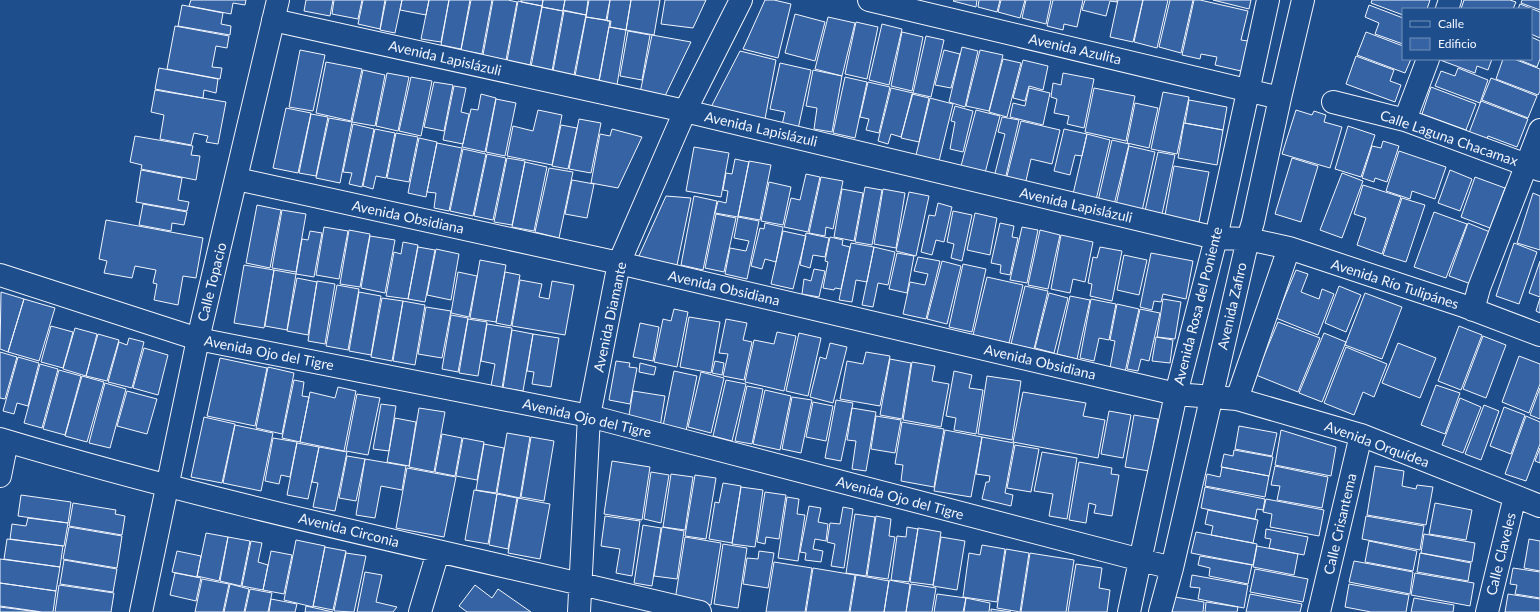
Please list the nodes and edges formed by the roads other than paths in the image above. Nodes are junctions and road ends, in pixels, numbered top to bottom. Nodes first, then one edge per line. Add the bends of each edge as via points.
1 (741, 0) edge
2 (869, 0) edge
3 (1268, 0) edge
4 (1303, 0) edge
5 (276, 10) edge
6 (1428, 60) edge
7 (1248, 90) junction
8 (1280, 98) junction
9 (1333, 102) dead end
10 (685, 111) junction
11 (1405, 120) junction
12 (1540, 130) edge
13 (1533, 167) edge
14 (237, 179) junction
15 (1216, 238) junction
16 (1248, 238) junction
17 (1289, 248) junction
18 (619, 263) junction
19 (0, 275) edge
20 (1473, 310) junction
21 (1540, 335) edge
22 (198, 339) junction
23 (1176, 394) junction
24 (1211, 398) junction
25 (1237, 399) junction
26 (590, 416) junction
27 (1361, 435) junction
28 (4, 440) edge
29 (0, 476) edge
30 (167, 486) junction
31 (1515, 496) junction
32 (1540, 506) edge
33 (438, 552) junction
34 (1141, 561) junction
35 (1172, 568) junction
36 (581, 583) junction
37 (141, 612) edge
38 (420, 612) edge
39 (579, 612) edge
40 (700, 612) edge
41 (1129, 612) edge
42 (1160, 612) edge
43 (1319, 612) edge
44 (1487, 612) edge

1 - 10 street, Avenida Diamante
2 - 7 street, Avenida Azulita
3 - 7 street, Avenida Rosa del Poniente
4 - 8 street, Avenida Zafiro
5 - 10 street, Avenida Lapislázuli
5 - 14 street, Calle Topacio
6 - 11 street
7 - 8 street, Avenida Azulita
7 - 15 street, Avenida Rosa del Poniente
8 - 16 street, Avenida Zafiro
9 - 11 street, Calle Laguna Chacamax
10 - 15 street, Avenida Lapislázuli
10 - 18 street, Avenida Diamante
11 - 13 street, Calle Laguna Chacamax
12 - 13 street
13 - 20 street via 1480,288
14 - 18 street, Avenida Obsidiana
14 - 22 street, Calle Topacio
15 - 16 street, Avenida Lapislázuli
15 - 23 street, Avenida Rosa del Poniente
16 - 17 street, Avenida Río Tulipánes
16 - 24 street, Avenida Zafiro
17 - 20 street, Avenida Río Tulipánes
17 - 25 street
18 - 23 street, Avenida Obsidiana
18 - 26 street, Avenida Diamante
19 - 22 street, Avenida Ojo del Tigre
20 - 21 street, Avenida Río Tulipánes
22 - 26 street, Avenida Ojo del Tigre
22 - 30 street, Calle Topacio
23 - 24 street, Avenida Obsidiana
23 - 34 street, Avenida Rosa del Poniente
24 - 25 street, Avenida Orquídea
24 - 35 street, Avenida Zafiro
25 - 27 street, Avenida Orquídea
26 - 34 street, Avenida Ojo del Tigre
26 - 36 street, Avenida Diamante
27 - 31 street, Avenida Orquídea
27 - 43 street, Calle Crisantema
28 - 29 street
28 - 30 street, Avenida Circonia
30 - 33 street, Avenida Circonia
30 - 37 street, Calle Topacio
31 - 32 street, Avenida Orquídea
31 - 44 street, Calle Claveles
33 - 36 street, Avenida Circonia
33 - 38 street
34 - 35 street, Avenida Ojo del Tigre
34 - 41 street, Avenida Rosa del Poniente
35 - 42 street, Avenida Zafiro
36 - 39 street, Avenida Diamante
36 - 40 street, Avenida Circonia

